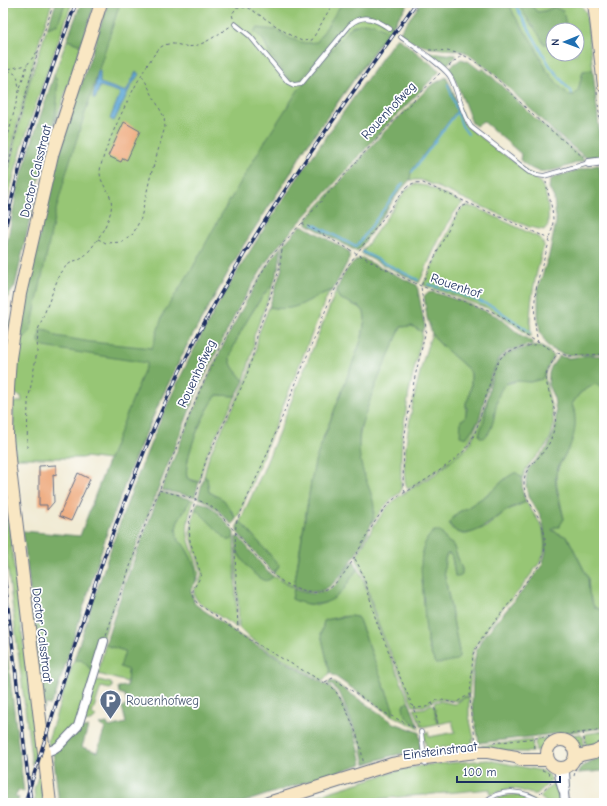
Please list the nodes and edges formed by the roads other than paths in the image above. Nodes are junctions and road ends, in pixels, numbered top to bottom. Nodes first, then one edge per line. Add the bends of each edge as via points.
1 (102, 3) edge
2 (594, 3) edge
3 (235, 24) road end
4 (390, 29) dead end
5 (401, 37) dead end
6 (602, 84) edge
7 (604, 160) edge
8 (589, 163) joint
9 (104, 641) road end
10 (421, 732) dead end
11 (604, 748) edge
12 (44, 753) junction
13 (425, 761) junction
14 (561, 763) junction
15 (564, 792) junction
16 (50, 803) edge
17 (268, 803) edge
18 (484, 803) edge
19 (542, 803) edge
20 (565, 803) edge

1 - 12 street, Doctor Calsstraat via 52,155 22,287 10,358 7,411 10,469
2 - 6 street
3 - 4 lane via 250,36 288,82 294,84 301,84 356,20 366,18
5 - 8 lane via 450,76 471,127 529,172 544,176
7 - 8 street
9 - 12 street via 78,726 60,745
10 - 13 lane
11 - 14 street, Einsteinstraat
12 - 16 street, Doctor Calsstraat
13 - 14 street, Einsteinstraat via 488,752 526,760
13 - 17 street, Einsteinstraat via 386,766
14 - 15 street via 566,786
14 - 15 street via 559,772
15 - 20 street
18 - 19 lane via 494,796 509,792 517,792

